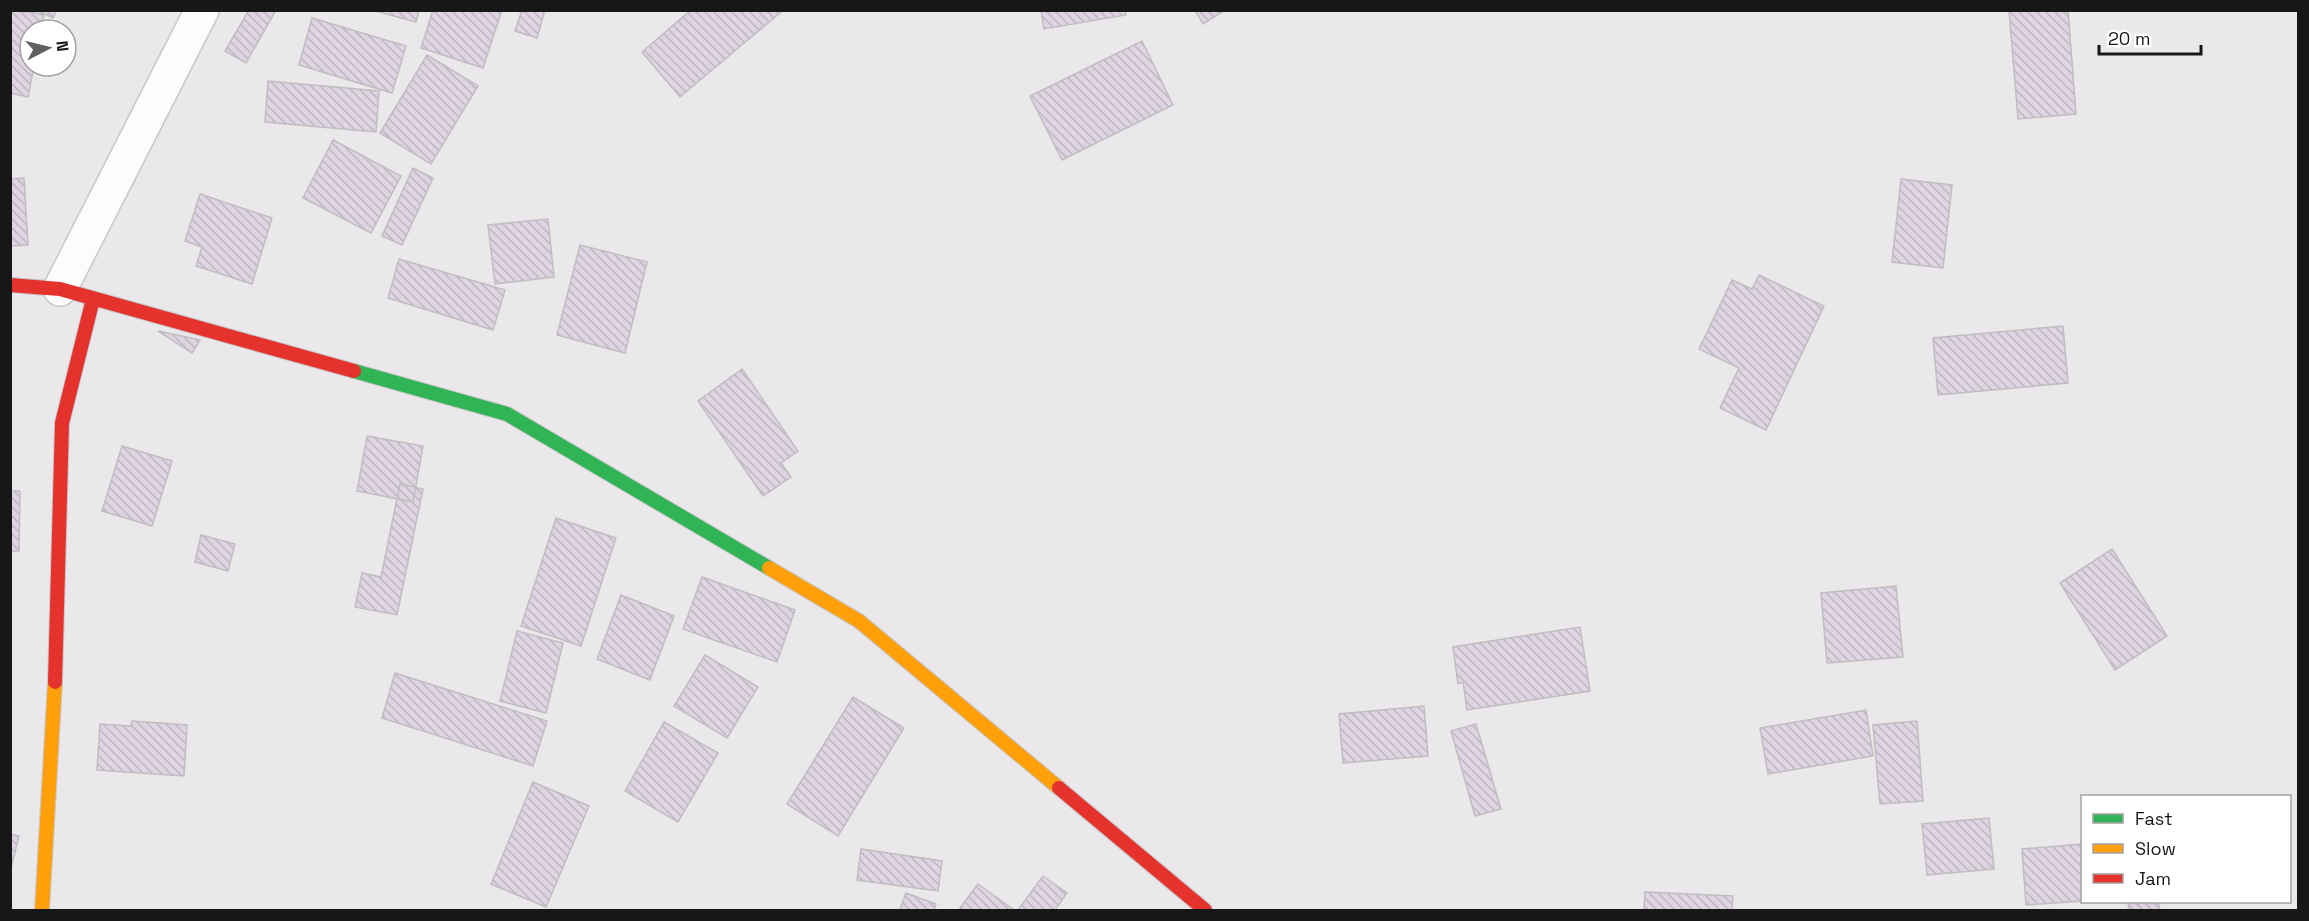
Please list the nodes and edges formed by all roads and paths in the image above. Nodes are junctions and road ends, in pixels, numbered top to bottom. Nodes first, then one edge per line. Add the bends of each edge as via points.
1 (202, 10) edge
2 (10, 285) edge
3 (60, 290) junction
4 (93, 299) junction
5 (42, 910) edge
6 (1205, 910) edge

1 - 3 street
2 - 3 street
3 - 4 street
4 - 5 street via 62,423 55,693
4 - 6 street via 507,414 859,621

